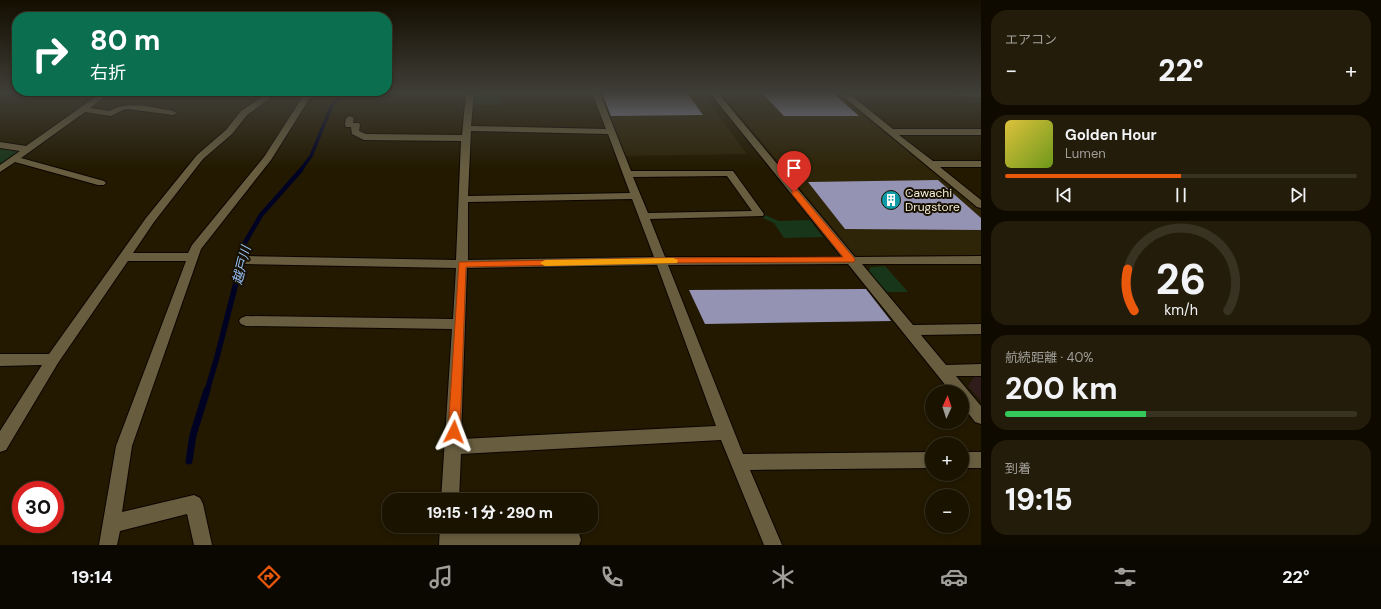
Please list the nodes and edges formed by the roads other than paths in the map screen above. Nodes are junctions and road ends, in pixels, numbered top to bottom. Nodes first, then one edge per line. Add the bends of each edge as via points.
1 (70, 118) edge
2 (239, 118) edge
3 (293, 118) edge
4 (350, 118) dead end
5 (467, 118) edge
6 (606, 118) edge
7 (735, 118) edge
8 (875, 118) edge
9 (611, 132) junction
10 (892, 132) junction
11 (981, 132) edge
12 (466, 133) junction
13 (0, 145) edge
14 (27, 149) junction
15 (14, 159) junction
16 (931, 164) junction
17 (981, 164) edge
18 (0, 169) edge
19 (628, 174) junction
20 (101, 183) dead end
21 (636, 196) junction
22 (463, 199) junction
23 (981, 205) edge
24 (644, 216) junction
25 (192, 257) junction
26 (124, 258) junction
27 (245, 260) dead end
28 (661, 260) junction
29 (850, 260) junction
30 (981, 260) edge
31 (462, 264) junction
32 (246, 321) dead end
33 (460, 324) junction
34 (981, 329) edge
35 (909, 330) junction
36 (53, 359) junction
37 (0, 360) edge
38 (981, 370) edge
39 (943, 371) junction
40 (954, 385) edge
41 (969, 403) edge
42 (981, 417) edge
43 (726, 433) junction
44 (0, 445) edge
45 (453, 447) junction
46 (925, 460) edge
47 (969, 460) edge
48 (981, 460) edge
49 (738, 462) junction
50 (450, 493) edge
51 (111, 524) junction
52 (448, 538) edge
53 (572, 540) dead end
54 (108, 545) edge
55 (202, 545) edge
56 (773, 545) edge

1 - 14 street
2 - 26 street via 229,132 200,157 150,220
3 - 25 street via 268,158 196,248
4 - 12 street via 349,125 356,125 355,132 364,137
5 - 12 street
6 - 9 street
7 - 29 street
8 - 10 street
9 - 12 street
9 - 19 street
10 - 11 street
10 - 16 street
12 - 22 street
13 - 14 street
14 - 15 street
15 - 18 street
15 - 20 street
16 - 17 street
16 - 23 street
19 - 21 street
19 - 24 street via 730,173 758,214
21 - 22 street
21 - 24 street
22 - 31 street
24 - 28 street
25 - 26 street
25 - 51 street via 124,446
26 - 36 street
27 - 31 street
28 - 29 street
28 - 31 street
28 - 43 street
29 - 30 street
29 - 35 street
31 - 33 street
32 - 33 street
33 - 45 street
34 - 35 street
35 - 39 street
36 - 37 street
36 - 44 street
38 - 39 street
39 - 40 street
41 - 42 street
43 - 45 street
43 - 49 street
45 - 50 street
46 - 49 street
47 - 48 street
49 - 56 street
51 - 54 street
51 - 55 street via 194,504
52 - 53 street

